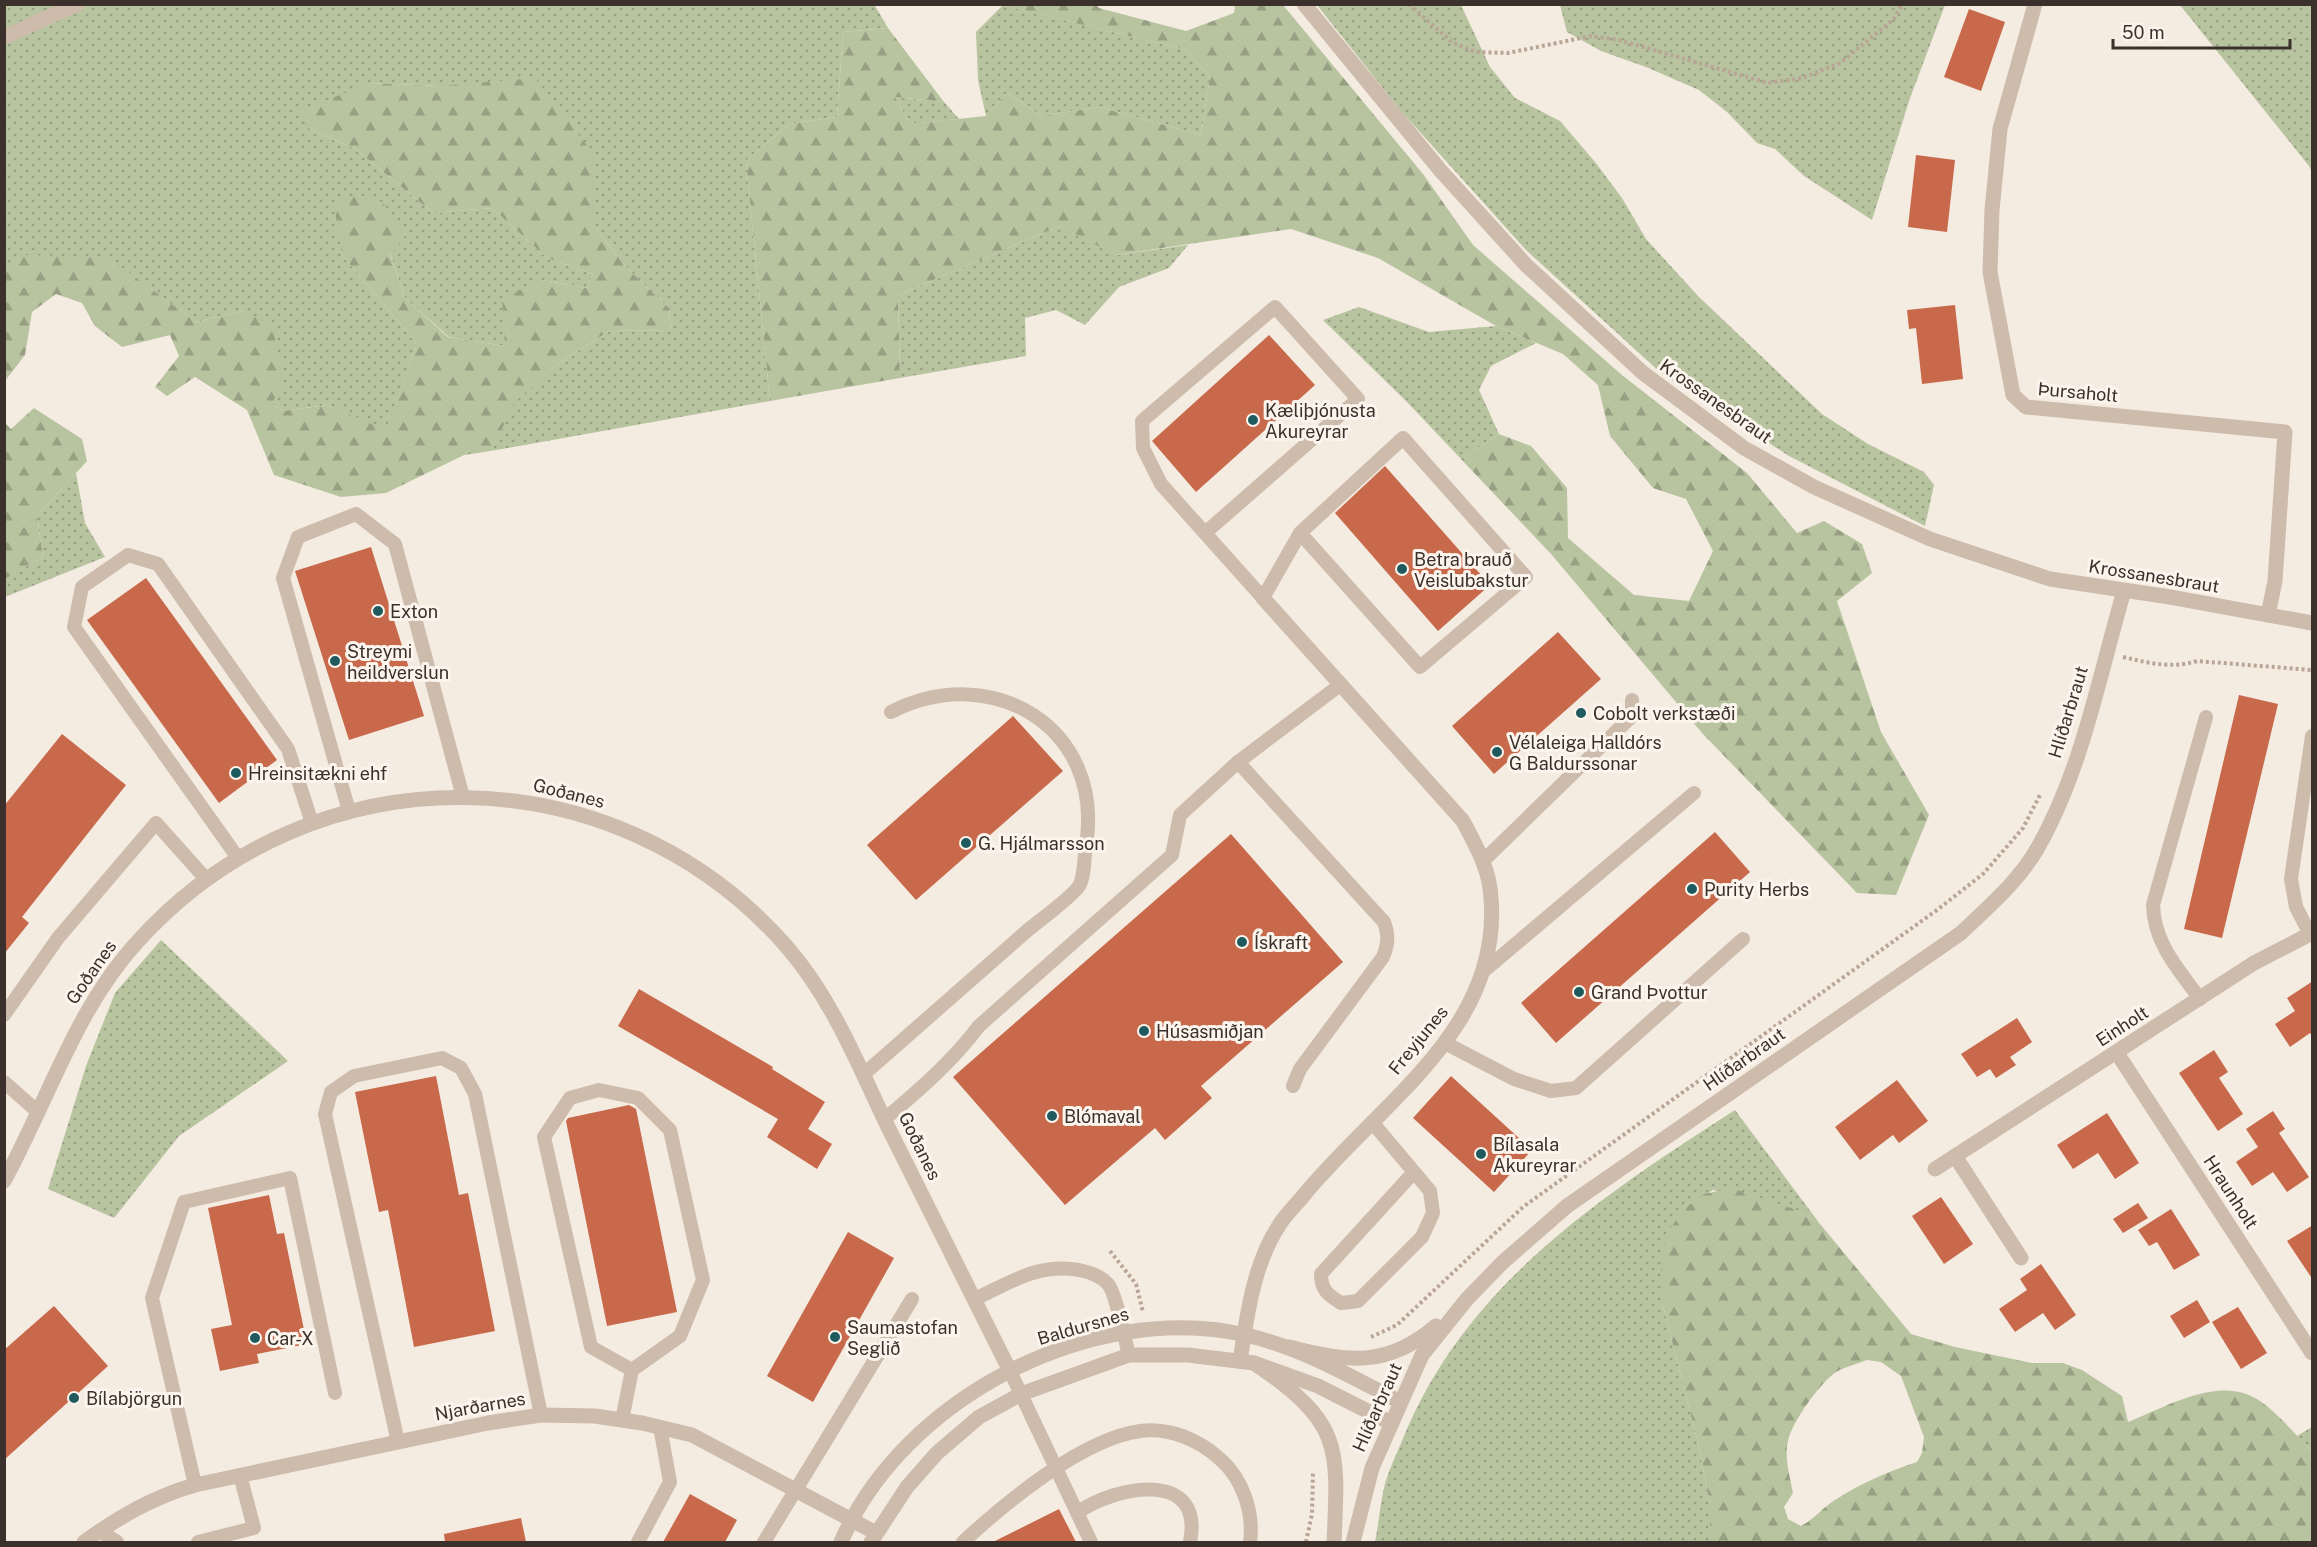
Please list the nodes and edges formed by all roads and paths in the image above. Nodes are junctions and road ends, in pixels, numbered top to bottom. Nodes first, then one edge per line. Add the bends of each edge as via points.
1 (78, 4) edge
2 (1304, 4) edge
3 (1409, 4) edge
4 (1902, 4) edge
5 (2036, 4) edge
6 (4, 37) edge
7 (1205, 533) junction
8 (1300, 533) junction
9 (2124, 591) junction
10 (1263, 598) junction
11 (2268, 615) junction
12 (2313, 623) edge
13 (2106, 653) junction
14 (2313, 670) edge
15 (1340, 685) junction
16 (1632, 700) dead end
17 (891, 712) dead end
18 (2206, 717) dead end
19 (2313, 736) edge
20 (1238, 762) junction
21 (2044, 786) dead end
22 (1694, 793) dead end
23 (463, 797) junction
24 (349, 811) junction
25 (312, 823) junction
26 (238, 858) junction
27 (1483, 861) junction
28 (206, 879) junction
29 (2311, 934) edge
30 (1743, 939) dead end
31 (1485, 970) junction
32 (2200, 999) junction
33 (4, 1015) edge
34 (1445, 1042) junction
35 (2117, 1053) junction
36 (864, 1074) junction
37 (4, 1082) edge
38 (1293, 1086) dead end
39 (38, 1112) junction
40 (885, 1119) junction
41 (1372, 1122) junction
42 (1955, 1156) junction
43 (1935, 1169) dead end
44 (1414, 1172) junction
45 (4, 1180) edge
46 (1110, 1251) dead end
47 (2021, 1258) dead end
48 (912, 1299) dead end
49 (975, 1299) junction
50 (1467, 1299) junction
51 (1143, 1312) dead end
52 (1122, 1331) junction
53 (1244, 1334) junction
54 (1371, 1343) dead end
55 (1289, 1347) junction
56 (2313, 1353) edge
57 (1129, 1355) junction
58 (1247, 1362) junction
59 (632, 1370) junction
60 (1010, 1371) junction
61 (335, 1393) dead end
62 (1021, 1394) junction
63 (1400, 1402) junction
64 (541, 1415) junction
65 (622, 1420) junction
66 (1391, 1423) junction
67 (660, 1427) junction
68 (398, 1442) junction
69 (1313, 1464) dead end
70 (1056, 1469) junction
71 (240, 1475) junction
72 (195, 1485) junction
73 (796, 1489) junction
74 (1077, 1512) junction
75 (851, 1519) junction
76 (100, 1531) junction
77 (874, 1538) edge
78 (84, 1542) edge
79 (117, 1542) edge
80 (198, 1542) edge
81 (638, 1542) edge
82 (764, 1542) edge
83 (841, 1542) edge
84 (963, 1542) edge
85 (1091, 1542) edge
86 (1190, 1542) edge
87 (1250, 1542) edge
88 (1306, 1542) edge
89 (1334, 1542) edge
90 (1353, 1542) edge

1 - 6 street
2 - 9 street, Krossanesbraut via 1440,170 1526,265 1643,373 1744,448 1814,487 1953,549 2050,579
3 - 4 path via 1453,43 1476,52 1508,53 1591,36 1619,40 1768,83 1803,78 1840,63 1894,19
5 - 11 street, Þursaholt via 2000,129 1992,210 1990,272 2013,395 2026,407 2285,432 2275,581
7 - 7 lane via 1161,484 1143,448 1142,421 1275,307 1358,399
7 - 10 lane
8 - 8 lane via 1403,438 1526,577 1420,667
8 - 10 lane
9 - 11 street, Krossanesbraut
9 - 13 street, Hlíðarbraut
10 - 15 street, Freyjunes
11 - 12 street, Krossanesbraut
13 - 14 path via 2157,665 2180,666 2197,661
13 - 50 street, Hlíðarbraut via 2085,730 2058,806 2037,850 2006,891 1961,933 1568,1206
15 - 20 lane
15 - 27 street, Freyjunes via 1464,821
16 - 27 lane via 1632,717
17 - 36 lane via 927,696 966,692 1023,709 1053,731 1075,762 1087,798 1088,835 1080,885
18 - 32 lane via 2153,904 2158,936
19 - 29 lane via 2291,879 2296,907
20 - 38 lane via 1384,922 1387,931 1383,957 1300,1069
20 - 40 lane via 1180,815 1172,855 979,1026 944,1068
21 - 54 path via 2023,828 1983,873 1523,1207 1397,1325 1371,1336
22 - 31 lane
23 - 24 street, Goðanes via 397,801
23 - 24 lane via 395,544 356,514 298,537 283,578
23 - 36 street, Goðanes via 516,800 593,818 657,845 700,870 740,900 789,949 834,1014
24 - 25 street, Goðanes
25 - 26 street, Goðanes
25 - 26 lane via 288,750 159,564 128,555 82,587 74,627
26 - 28 street, Goðanes
27 - 31 street, Freyjunes via 1490,887 1492,938
28 - 33 lane via 156,823 58,938
28 - 39 street, Goðanes via 164,914 114,970 74,1033
29 - 32 street, Einholt via 2254,963
30 - 34 lane via 1576,1088 1551,1091 1514,1079
31 - 34 street, Freyjunes via 1471,1004
32 - 35 street, Einholt
34 - 41 street, Freyjunes
35 - 42 street, Einholt
35 - 56 street, Hraunholt
36 - 40 street, Goðanes
37 - 39 lane
39 - 45 street, Goðanes
40 - 49 street, Goðanes
41 - 44 lane
41 - 53 street, Freyjunes via 1278,1227 1259,1266
42 - 43 street, Einholt
42 - 47 street
44 - 44 lane via 1430,1191 1433,1213 1422,1237 1358,1301 1341,1304 1321,1286 1321,1274
46 - 51 path via 1136,1284
48 - 73 lane
49 - 52 lane via 1049,1267 1086,1272 1109,1285
49 - 60 street, Goðanes
50 - 55 street via 1419,1340 1391,1354 1372,1359 1335,1359
50 - 63 street, Hlíðarbraut via 1422,1355
52 - 53 street, Baldursnes via 1164,1327
52 - 57 lane
52 - 60 street, Baldursnes via 1050,1353
53 - 55 street, Baldursnes
53 - 58 street, Freyjunes
55 - 63 street, Baldursnes
57 - 58 street via 1188,1355
57 - 62 street
58 - 66 street via 1318,1386
58 - 89 street via 1304,1400 1320,1418 1335,1460
59 - 59 lane via 680,1336 703,1280 670,1130 638,1098 598,1090 570,1098 544,1137 591,1347
59 - 65 lane
60 - 62 lane
60 - 75 street, Baldursnes via 948,1409 906,1446 872,1485
61 - 72 lane via 290,1178 184,1202 152,1298
62 - 70 lane
62 - 77 street via 980,1417 937,1453 907,1487
63 - 66 street, Hlíðarbraut
64 - 65 street, Njarðarnes
64 - 68 street, Njarðarnes
64 - 68 lane via 475,1094 461,1068 442,1058 354,1076 331,1092 325,1114
65 - 67 street, Njarðarnes
66 - 90 street, Hlíðarbraut via 1372,1468
67 - 73 street, Njarðarnes via 692,1436
67 - 81 lane via 670,1482
68 - 71 street, Njarðarnes
69 - 88 path via 1312,1514
70 - 74 lane
70 - 84 lane via 998,1510
70 - 87 lane via 1125,1434 1178,1434 1211,1451 1236,1478 1250,1514
71 - 72 street, Njarðarnes
71 - 80 lane via 254,1528
72 - 76 street, Njarðarnes via 162,1495
73 - 75 street, Njarðarnes
73 - 82 lane
74 - 85 lane
74 - 86 lane via 1119,1492 1137,1489 1172,1494 1190,1511
75 - 77 street, Njarðarnes
75 - 83 street, Baldursnes
76 - 78 street, Njarðarnes
76 - 79 lane

